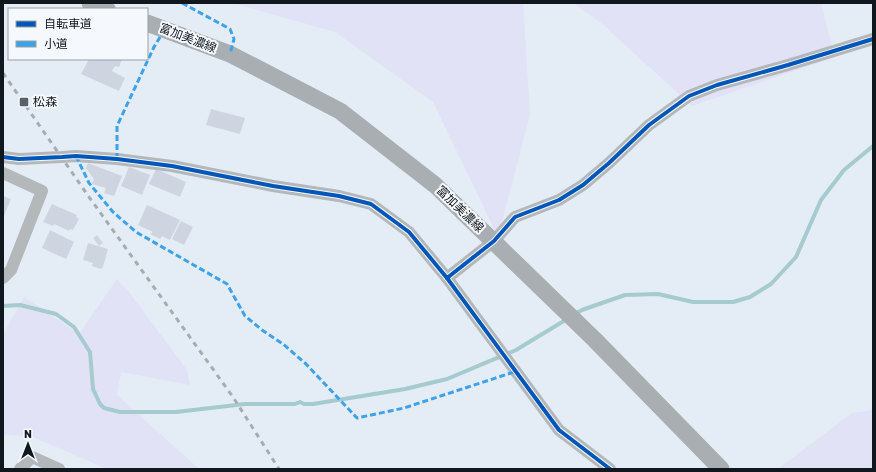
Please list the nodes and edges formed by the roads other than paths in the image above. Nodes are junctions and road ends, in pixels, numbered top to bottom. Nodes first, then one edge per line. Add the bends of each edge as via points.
1 (90, 3) edge
2 (104, 8) edge
3 (148, 22) edge
4 (873, 39) edge
5 (3, 157) edge
6 (3, 173) edge
7 (494, 241) junction
8 (3, 278) edge
9 (447, 278) junction
10 (20, 469) edge
11 (59, 469) edge
12 (610, 469) edge
13 (721, 469) edge

1 - 2 main road
3 - 7 main road, 富加美濃線 via 230,54 340,111 435,185
4 - 7 street via 717,85 690,96 649,125 583,185 558,200 515,217
5 - 9 street via 117,158 339,196 371,204 409,232
6 - 8 street via 42,191 11,270
7 - 9 street
7 - 13 main road, 富加美濃線
9 - 12 street via 558,430
10 - 11 street via 32,457

